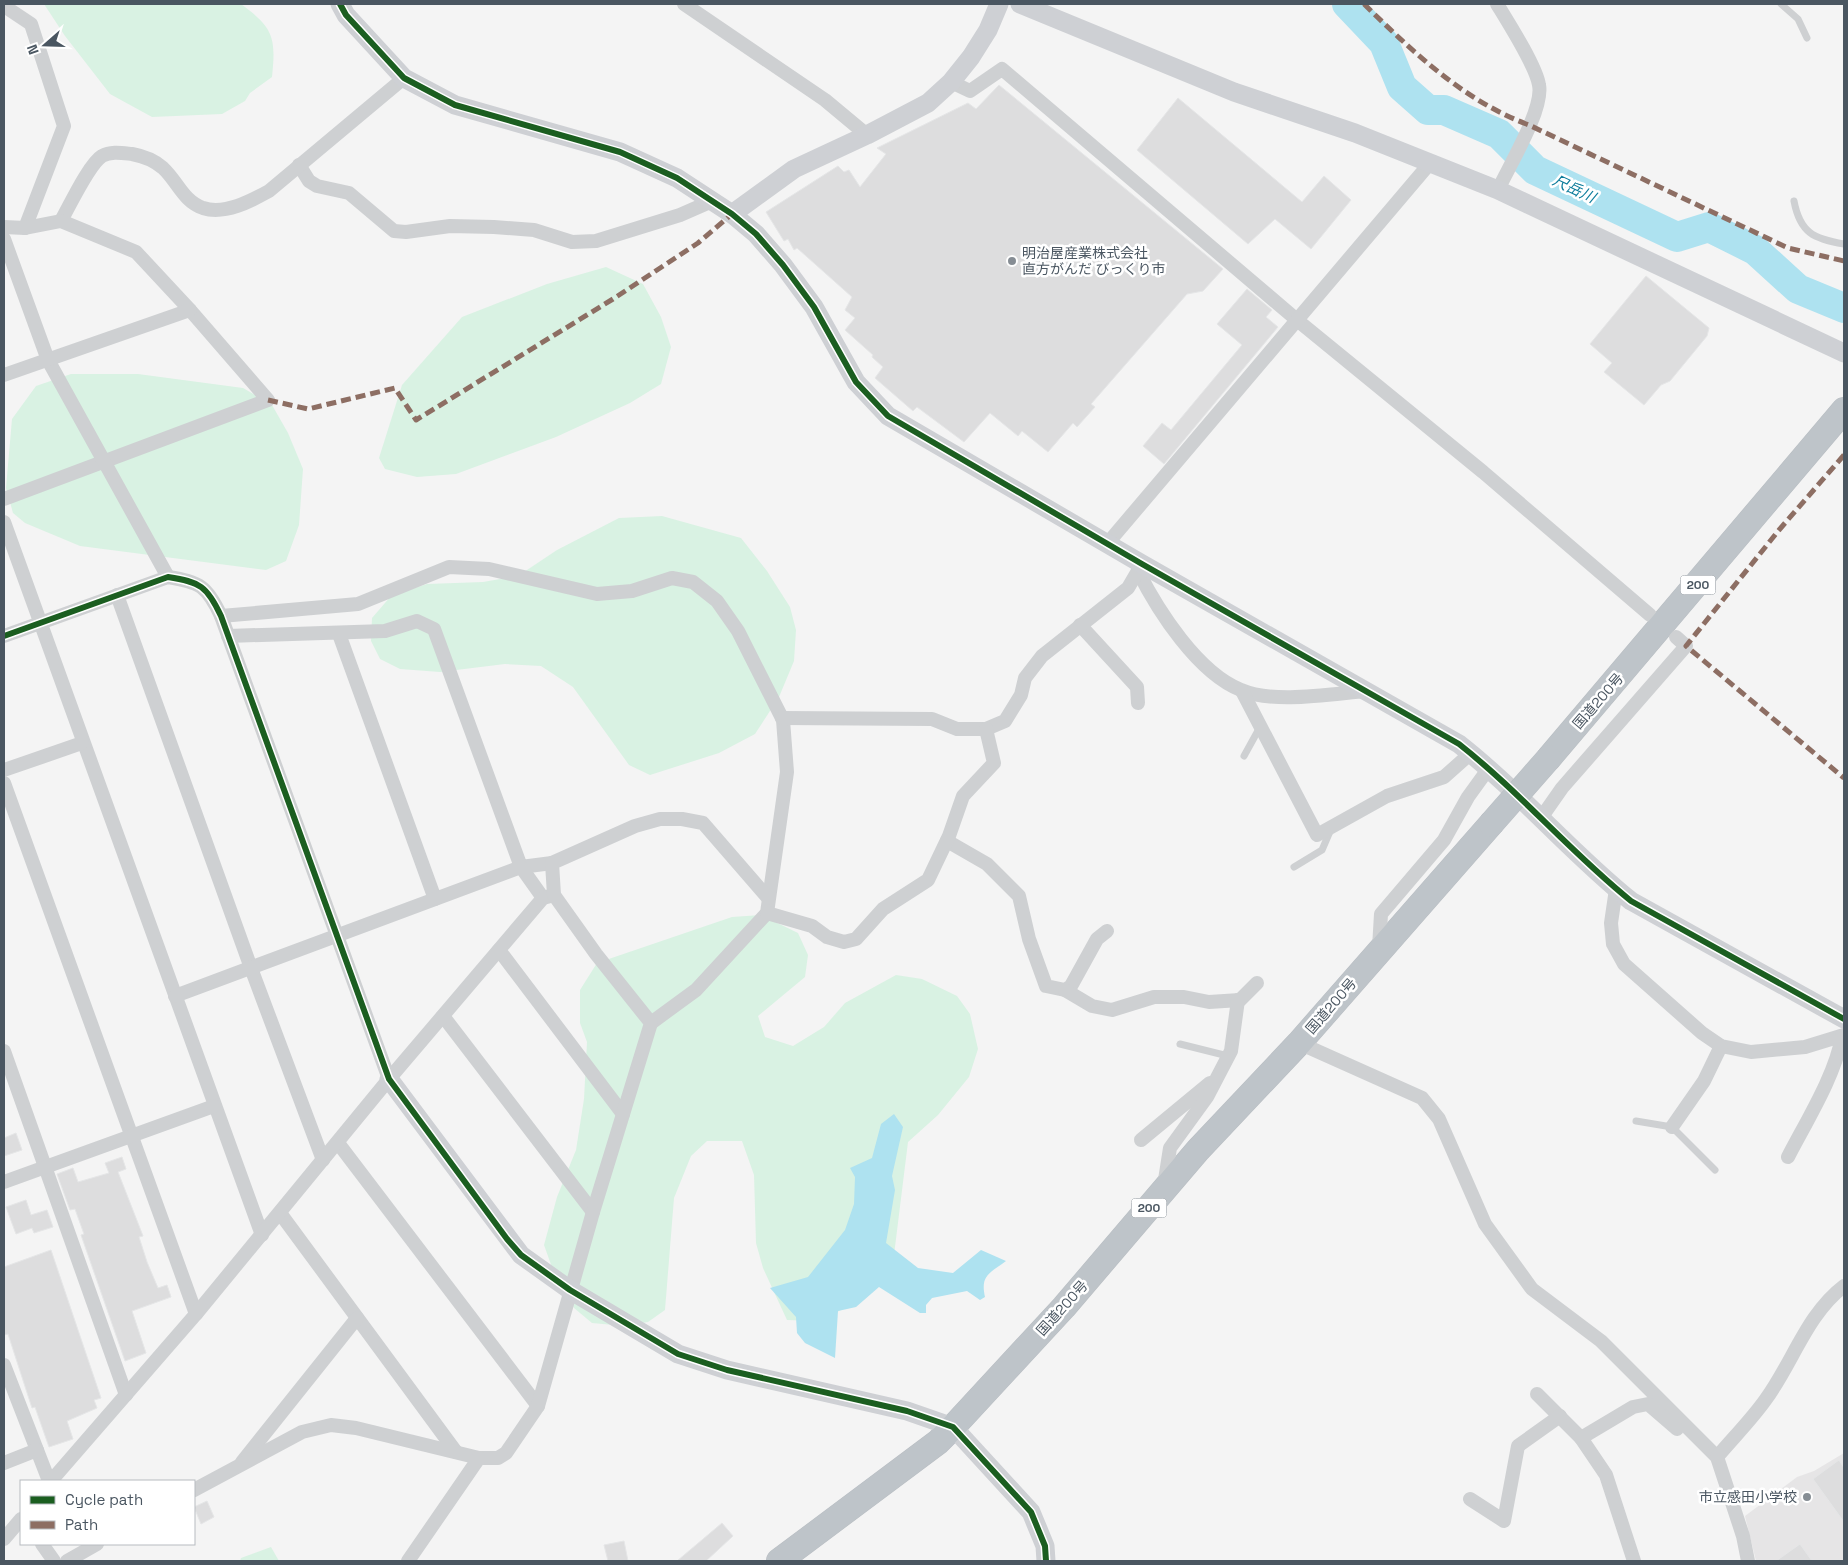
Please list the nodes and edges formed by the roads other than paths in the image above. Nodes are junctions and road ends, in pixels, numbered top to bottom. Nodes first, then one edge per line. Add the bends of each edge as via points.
1 (340, 4) edge
2 (684, 4) edge
3 (999, 4) edge
4 (1020, 4) edge
5 (1497, 4) edge
6 (1781, 4) edge
7 (4, 6) edge
8 (1807, 38) dead end
9 (404, 78) junction
10 (951, 82) junction
11 (867, 135) junction
12 (1431, 162) junction
13 (299, 165) junction
14 (1498, 190) junction
15 (712, 201) junction
16 (1794, 201) dead end
17 (732, 214) junction
18 (61, 222) junction
19 (4, 226) edge
20 (25, 228) junction
21 (4, 239) edge
22 (1844, 244) edge
23 (190, 310) junction
24 (1296, 320) junction
25 (1844, 353) edge
26 (48, 360) junction
27 (4, 376) edge
28 (1844, 410) edge
29 (105, 460) junction
30 (4, 499) edge
31 (4, 522) edge
32 (1107, 544) junction
33 (1140, 568) junction
34 (168, 576) junction
35 (117, 594) junction
36 (1650, 615) dead end
37 (221, 616) junction
38 (39, 622) junction
39 (1080, 625) junction
40 (339, 634) junction
41 (4, 636) edge
42 (228, 636) junction
43 (1676, 637) dead end
44 (1242, 691) junction
45 (1366, 691) junction
46 (1138, 703) dead end
47 (782, 718) junction
48 (1260, 727) junction
49 (986, 729) junction
50 (82, 743) junction
51 (1471, 753) junction
52 (1244, 756) dead end
53 (1489, 768) junction
54 (4, 770) edge
55 (4, 783) edge
56 (1541, 818) junction
57 (1332, 826) junction
58 (947, 841) junction
59 (552, 863) junction
60 (1294, 866) dead end
61 (522, 867) junction
62 (1616, 889) junction
63 (549, 897) junction
64 (768, 898) junction
65 (435, 899) junction
66 (767, 913) junction
67 (1107, 931) dead end
68 (336, 937) junction
69 (499, 950) junction
70 (1379, 952) junction
71 (251, 968) junction
72 (1257, 983) dead end
73 (1065, 990) junction
74 (175, 996) junction
75 (1238, 1000) junction
76 (443, 1016) junction
77 (651, 1022) junction
78 (1844, 1030) edge
79 (1300, 1043) junction
80 (1180, 1044) dead end
81 (1720, 1046) junction
82 (4, 1051) edge
83 (1228, 1056) junction
84 (1217, 1078) junction
85 (389, 1079) junction
86 (214, 1106) junction
87 (623, 1114) junction
88 (1636, 1121) dead end
89 (1672, 1127) junction
90 (131, 1136) junction
91 (1141, 1140) dead end
92 (338, 1143) junction
93 (1788, 1157) dead end
94 (323, 1160) junction
95 (46, 1167) junction
96 (1715, 1170) dead end
97 (4, 1182) edge
98 (1163, 1192) junction
99 (593, 1212) junction
100 (280, 1213) junction
101 (262, 1235) junction
102 (1844, 1286) edge
103 (570, 1290) junction
104 (196, 1314) junction
105 (357, 1318) junction
106 (4, 1365) edge
107 (1537, 1394) dead end
108 (126, 1395) junction
109 (538, 1406) junction
110 (1560, 1416) junction
111 (953, 1427) junction
112 (1581, 1438) junction
113 (37, 1450) junction
114 (456, 1452) junction
115 (1717, 1457) junction
116 (479, 1458) junction
117 (4, 1463) edge
118 (238, 1467) junction
119 (50, 1480) edge
120 (51, 1480) edge
121 (195, 1489) edge
122 (1470, 1499) dead end
123 (20, 1520) edge
124 (4, 1539) edge
125 (43, 1545) edge
126 (95, 1545) edge
127 (54, 1561) edge
128 (67, 1561) edge
129 (408, 1561) edge
130 (779, 1561) edge
131 (1046, 1561) edge
132 (1634, 1561) edge
133 (1748, 1561) edge

1 - 9 street via 346,15
2 - 11 street via 825,100
3 - 10 street via 988,30
4 - 12 street via 1234,92
5 - 14 street via 1540,85 1539,106
6 - 8 lane via 1798,19
7 - 20 street via 31,24 64,126
9 - 13 street
9 - 15 street via 455,105 620,152 677,178
10 - 11 street via 928,103
10 - 24 street via 970,91 1002,69
11 - 17 street via 794,169
12 - 14 street
12 - 24 street
13 - 15 street via 317,186 349,193 394,231 450,226 494,227 534,230 572,242 596,241 680,215
13 - 18 street via 268,191 246,203 205,208 188,201 162,168 144,156 119,152 101,157 86,176
14 - 25 street
15 - 17 street
16 - 22 lane via 1797,218 1810,234
17 - 32 street via 756,234 782,265 814,307 856,382 888,416
18 - 20 street
18 - 23 street via 136,252
19 - 20 street
21 - 26 street
23 - 26 street
23 - 29 street via 268,400
24 - 32 street
24 - 36 street via 1483,472
26 - 27 street
26 - 29 street
28 - 70 highway, 国道200号 / 200, bridge via 1549,758
29 - 30 street
29 - 34 street
31 - 38 street
32 - 33 street
33 - 39 street via 1128,588
33 - 44 street via 1146,588 1194,654 1214,676
33 - 45 street
34 - 35 street
34 - 37 street via 193,581 211,596
35 - 38 street
35 - 71 street
37 - 42 street
37 - 47 street via 358,604 449,568 489,569 597,594 632,591 672,578 693,582 717,601 738,631
38 - 41 street
38 - 50 street
39 - 46 street via 1137,687
39 - 49 street via 1042,656 1024,678 1021,695 1005,721
40 - 42 street
40 - 61 street via 385,631 417,621 434,629
40 - 65 street
42 - 68 street
43 - 56 street via 1686,646 1562,788
44 - 45 street via 1306,697
44 - 48 street
45 - 51 street
47 - 49 street via 932,719 956,729
47 - 64 street via 786,772
48 - 52 lane
48 - 57 street via 1317,835
49 - 58 street via 994,763 963,796
50 - 54 street
50 - 74 street
51 - 53 street
51 - 57 street via 1444,777 1387,796
53 - 56 street
53 - 70 street via 1444,840 1382,914
55 - 90 street
56 - 62 street
57 - 60 lane via 1322,850
58 - 66 street via 928,880 883,909 856,939 844,942 827,937 812,926
58 - 73 street via 987,864 1019,896 1029,939 1046,986
59 - 61 street
59 - 63 street
59 - 64 street via 635,826 660,819 682,819 703,823
61 - 63 street
61 - 65 street
62 - 78 street
62 - 81 street via 1613,944 1624,964
63 - 69 street
63 - 77 street
64 - 66 street
65 - 68 street
66 - 77 street via 696,990
67 - 73 street via 1097,940 1071,986
68 - 71 street
68 - 85 street
69 - 76 street
69 - 87 street
70 - 79 highway, 国道200号 / 200
71 - 74 street
71 - 94 street
72 - 75 street
73 - 75 street via 1092,1006 1112,1010 1154,997 1184,997 1209,1002
74 - 86 street
75 - 83 street
76 - 85 street
76 - 99 street
77 - 87 street
78 - 81 street via 1805,1047 1751,1052
78 - 93 street via 1840,1050
79 - 98 highway, 国道200号 / 200 via 1198,1150
79 - 115 street via 1422,1098 1439,1119 1485,1224 1532,1289 1601,1341
80 - 83 lane
81 - 89 street via 1704,1081
82 - 95 street
83 - 84 street
84 - 91 street
84 - 98 street via 1170,1148
85 - 92 street
85 - 103 street via 507,1239 521,1255
86 - 90 street
86 - 101 street
87 - 99 street
88 - 89 lane
89 - 96 lane
90 - 95 street
90 - 104 street
92 - 94 street
92 - 109 street
94 - 100 street
95 - 97 street
95 - 108 street
98 - 111 highway, 国道200号 / 200 via 1064,1307
99 - 103 street
100 - 101 street
100 - 105 street
101 - 104 street
102 - 115 street via 1802,1336 1767,1398
103 - 109 street
103 - 111 street via 678,1354 726,1370 907,1411
104 - 108 street
105 - 114 street
105 - 118 street
106 - 113 street
107 - 110 street
108 - 120 street
109 - 116 street via 506,1453 498,1458
110 - 112 street
110 - 122 street via 1518,1446 1504,1520
111 - 130 highway, 国道200号 / 200 via 938,1442
111 - 131 street via 1032,1512 1045,1546
112 - 115 street via 1633,1407 1648,1404 1701,1448
112 - 132 street via 1606,1475
113 - 117 street
113 - 119 street
114 - 116 street
114 - 118 street via 331,1425 302,1432
115 - 133 street
116 - 129 street
118 - 121 street
123 - 124 street
125 - 127 street
126 - 128 street

